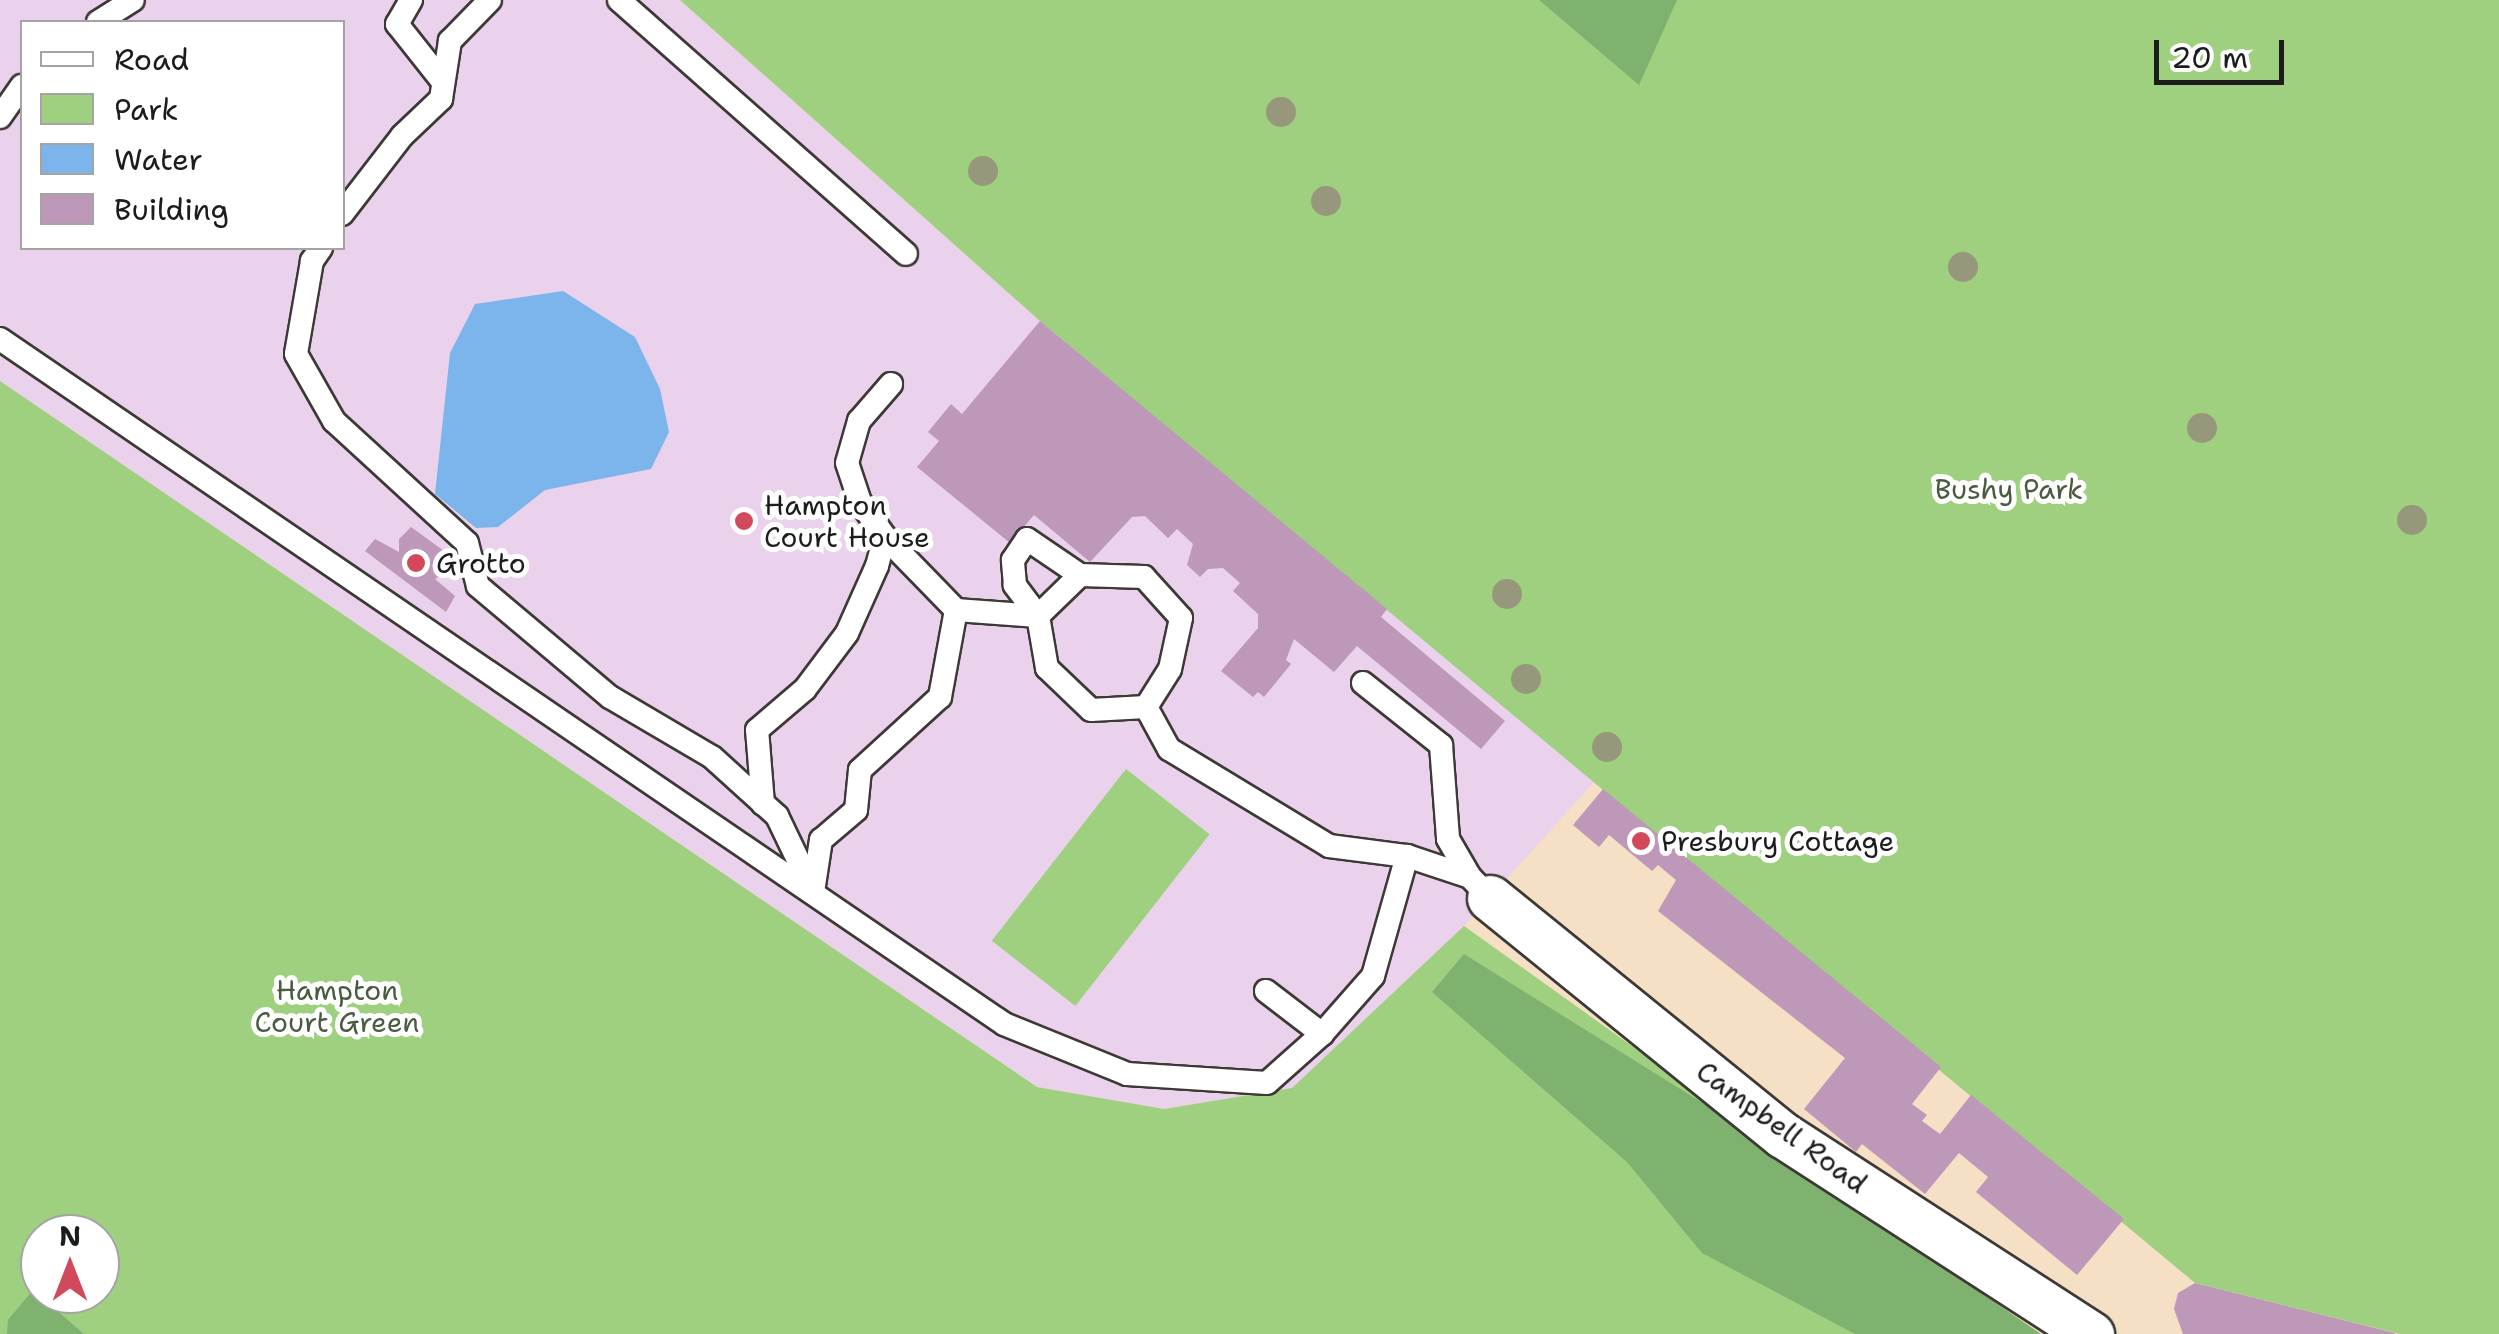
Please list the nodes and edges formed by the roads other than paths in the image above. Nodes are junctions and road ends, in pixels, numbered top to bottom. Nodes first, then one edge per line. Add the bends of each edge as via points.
1 (133, 0) edge
2 (411, 0) edge
3 (490, 0) edge
4 (619, 0) edge
5 (101, 20) edge
6 (443, 82) junction
7 (20, 89) edge
8 (0, 117) edge
9 (345, 210) edge
10 (320, 250) edge
11 (906, 254) dead end
12 (0, 340) edge
13 (892, 384) dead end
14 (885, 538) junction
15 (1080, 575) junction
16 (956, 610) junction
17 (1038, 616) junction
18 (1364, 683) dead end
19 (1146, 707) junction
20 (763, 804) junction
21 (1407, 856) junction
22 (1480, 888) junction
23 (813, 892) junction
24 (1266, 991) dead end
25 (1322, 1034) junction
26 (2091, 1334) edge

1 - 5 lane
2 - 6 lane via 397,24
3 - 6 lane via 450,41
4 - 11 lane
6 - 9 lane via 441,99 402,136
7 - 8 lane
10 - 20 lane via 296,354 334,421 467,543 478,586 610,697 712,757
12 - 23 lane
13 - 14 lane via 859,421 847,463 860,502
14 - 16 lane
14 - 20 lane via 847,634 804,689 757,730
15 - 17 lane
15 - 17 lane via 1027,539 1014,560 1015,586
15 - 19 lane via 1144,578 1181,618 1170,669
16 - 17 lane
16 - 23 lane via 940,697 860,770 856,810 821,840
17 - 19 lane via 1047,668 1091,710
18 - 22 lane via 1441,745 1448,839
19 - 21 lane via 1168,749 1329,846
20 - 23 lane via 777,816
21 - 22 lane
21 - 25 lane via 1374,976
22 - 26 street, Campbell Road via 1783,1135
23 - 25 lane via 1004,1024 1127,1074 1267,1083
24 - 25 lane

